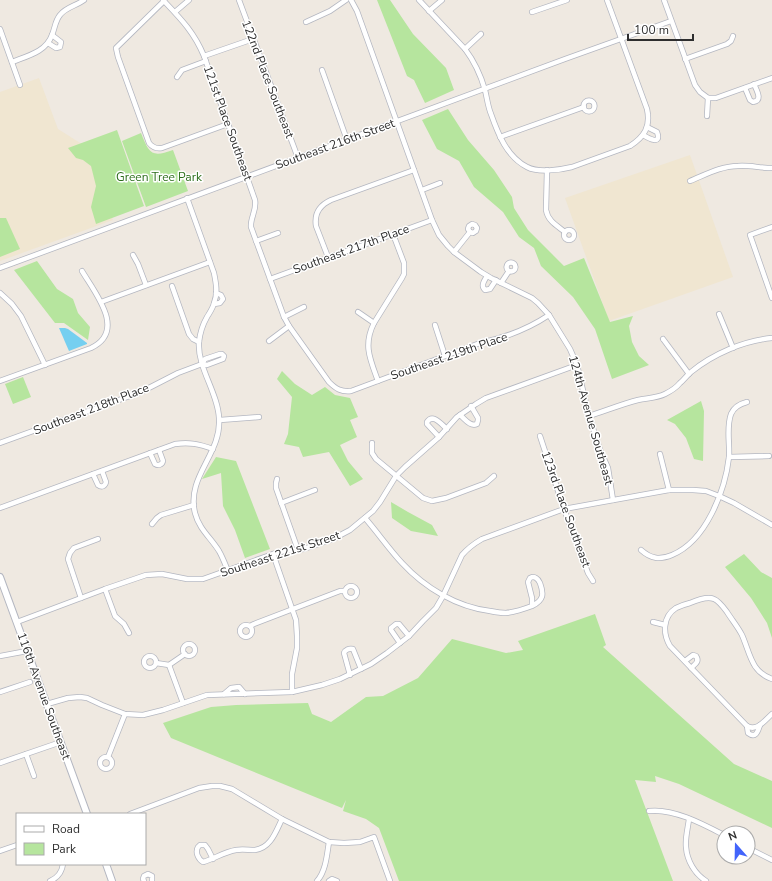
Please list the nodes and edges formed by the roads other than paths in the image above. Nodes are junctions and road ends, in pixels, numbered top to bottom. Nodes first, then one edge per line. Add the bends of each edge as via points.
1 (84, 0) edge
2 (189, 0) edge
3 (239, 0) edge
4 (346, 0) edge
5 (351, 0) edge
6 (419, 0) edge
7 (442, 0) edge
8 (567, 0) edge
9 (607, 0) edge
10 (664, 0) edge
11 (163, 1) edge
12 (429, 11) junction
13 (175, 12) junction
14 (532, 12) dead end
15 (671, 21) junction
16 (306, 22) dead end
17 (0, 29) edge
18 (481, 34) dead end
19 (52, 35) junction
20 (733, 36) dead end
21 (253, 38) junction
22 (621, 39) junction
23 (48, 43) junction
24 (465, 49) junction
25 (205, 59) junction
26 (685, 59) junction
27 (12, 62) junction
28 (322, 70) dead end
29 (177, 77) dead end
30 (772, 78) edge
31 (754, 84) junction
32 (20, 85) dead end
33 (745, 88) junction
34 (484, 89) junction
35 (708, 98) junction
36 (584, 107) dead end
37 (707, 116) dead end
38 (397, 122) junction
39 (228, 124) junction
40 (500, 137) junction
41 (347, 140) junction
42 (298, 158) junction
43 (772, 168) edge
44 (414, 170) junction
45 (547, 170) junction
46 (247, 176) junction
47 (690, 181) dead end
48 (440, 183) dead end
49 (422, 190) junction
50 (187, 198) junction
51 (432, 220) junction
52 (772, 227) edge
53 (470, 232) dead end
54 (565, 232) dead end
55 (278, 233) dead end
56 (393, 234) junction
57 (256, 241) junction
58 (454, 252) junction
59 (132, 255) dead end
60 (328, 257) junction
61 (210, 262) junction
62 (0, 268) edge
63 (82, 271) dead end
64 (509, 271) dead end
65 (487, 276) junction
66 (270, 279) junction
67 (496, 280) junction
68 (502, 283) junction
69 (146, 285) junction
70 (172, 286) dead end
71 (1, 296) edge
72 (772, 298) edge
73 (101, 302) junction
74 (304, 307) dead end
75 (358, 312) dead end
76 (719, 314) dead end
77 (549, 315) junction
78 (284, 317) junction
79 (374, 323) junction
80 (434, 325) dead end
81 (289, 326) junction
82 (772, 338) edge
83 (664, 339) dead end
84 (269, 341) dead end
85 (199, 342) junction
86 (733, 348) junction
87 (445, 356) junction
88 (202, 364) junction
89 (45, 365) junction
90 (577, 365) junction
91 (689, 374) junction
92 (0, 381) edge
93 (378, 381) junction
94 (346, 391) joint
95 (747, 402) dead end
96 (471, 406) junction
97 (460, 415) junction
98 (589, 416) junction
99 (259, 418) dead end
100 (220, 420) junction
101 (447, 429) junction
102 (540, 436) dead end
103 (440, 437) junction
104 (0, 443) edge
105 (372, 443) dead end
106 (213, 449) junction
107 (159, 450) junction
108 (150, 453) junction
109 (660, 454) dead end
110 (769, 456) dead end
111 (729, 457) junction
112 (102, 470) junction
113 (93, 474) junction
114 (396, 476) junction
115 (494, 476) dead end
116 (277, 479) dead end
117 (315, 490) dead end
118 (669, 490) junction
119 (719, 496) junction
120 (614, 500) junction
121 (281, 503) junction
122 (194, 506) junction
123 (0, 508) edge
124 (564, 509) junction
125 (365, 518) junction
126 (152, 524) dead end
127 (772, 525) edge
128 (98, 539) dead end
129 (298, 550) junction
130 (641, 550) dead end
131 (273, 554) junction
132 (228, 571) junction
133 (0, 577) edge
134 (593, 581) dead end
135 (105, 589) junction
136 (345, 591) dead end
137 (443, 596) junction
138 (81, 598) junction
139 (532, 606) junction
140 (292, 609) junction
141 (17, 622) junction
142 (653, 622) dead end
143 (665, 625) junction
144 (250, 626) dead end
145 (129, 633) dead end
146 (409, 636) junction
147 (400, 643) junction
148 (27, 651) junction
149 (185, 654) dead end
150 (0, 656) edge
151 (685, 661) junction
152 (156, 663) dead end
153 (169, 665) junction
154 (691, 668) junction
155 (361, 669) junction
156 (350, 675) junction
157 (772, 679) edge
158 (30, 682) dead end
159 (0, 692) edge
160 (292, 692) junction
161 (182, 703) junction
162 (47, 704) junction
163 (125, 714) junction
164 (772, 714) edge
165 (760, 725) junction
166 (747, 726) junction
167 (61, 742) junction
168 (26, 754) junction
169 (108, 757) dead end
170 (0, 763) edge
171 (34, 776) dead end
172 (649, 811) dead end
173 (87, 813) edge
174 (134, 813) edge
175 (282, 819) junction
176 (689, 819) junction
177 (716, 831) edge
178 (329, 842) junction
179 (16, 845) edge
180 (0, 851) edge
181 (756, 852) edge
182 (212, 859) dead end
183 (772, 860) edge
184 (63, 865) edge
185 (106, 865) edge
186 (319, 879) edge
187 (50, 881) edge
188 (112, 881) edge
189 (144, 881) edge
190 (152, 881) edge
191 (327, 881) edge
192 (337, 881) edge
193 (390, 881) edge
194 (706, 881) edge

1 - 19 street via 60,14
2 - 13 street
3 - 21 street, 122nd Place Southeast
4 - 16 street
5 - 38 street, 124th Avenue Southeast
6 - 12 street
7 - 12 street
8 - 14 street
9 - 22 street
10 - 15 street
11 - 13 street, 121st Place Southeast
11 - 39 street via 116,48 148,140 153,147 162,148
12 - 24 street
13 - 25 street, 121st Place Southeast via 194,35
15 - 22 street, Southeast 216th Street
15 - 26 street
17 - 27 street
18 - 24 street
19 - 23 street
19 - 23 street via 61,42 60,47 56,48
20 - 26 street via 728,44
21 - 25 street
21 - 42 street, 122nd Place Southeast
22 - 34 street, Southeast 216th Street
22 - 45 street via 647,109 645,131 630,146 582,164
23 - 27 street via 39,51
24 - 34 street
25 - 29 street via 182,70
25 - 39 street, 121st Place Southeast
26 - 35 street via 695,85
27 - 32 street
28 - 41 street
30 - 31 street
31 - 33 street
31 - 33 street via 759,98 756,102 750,100
33 - 35 street via 716,98
34 - 38 street, Southeast 216th Street
34 - 40 street via 490,114
35 - 37 street
36 - 40 street
38 - 41 street, Southeast 216th Street
38 - 44 street, 124th Avenue Southeast
39 - 46 street, 121st Place Southeast
40 - 45 street via 512,155 527,167
41 - 42 street, Southeast 216th Street
42 - 46 street, Southeast 216th Street
43 - 47 street via 737,166 721,169
44 - 49 street, 124th Avenue Southeast
44 - 60 street via 331,200 318,210 316,226
45 - 54 street via 547,214 550,220
46 - 50 street, Southeast 216th Street
46 - 57 street, 121st Place Southeast via 256,205 251,223
48 - 49 street
49 - 51 street, 124th Avenue Southeast
50 - 61 street
50 - 62 street, Southeast 216th Street
51 - 56 street, Southeast 217th Place
51 - 58 street, 124th Avenue Southeast via 439,235
52 - 72 street via 750,235
53 - 58 street
55 - 57 street
56 - 60 street, Southeast 217th Place
56 - 79 street via 404,263 404,274
57 - 66 street, 121st Place Southeast
58 - 65 street, 124th Avenue Southeast
59 - 69 street
60 - 66 street, Southeast 217th Place
61 - 69 street
61 - 85 street via 216,293
63 - 73 street
64 - 68 street
65 - 67 street, 124th Avenue Southeast
65 - 67 street via 482,285 485,290 490,289
66 - 78 street, 121st Place Southeast
67 - 68 street, 124th Avenue Southeast
68 - 77 street, 124th Avenue Southeast via 532,298
69 - 73 street
70 - 85 street via 190,334
71 - 89 street via 12,304 21,316
73 - 89 street via 108,320 106,333 101,342
74 - 78 street
75 - 79 street
76 - 86 street
77 - 87 street, Southeast 219th Place via 531,326 493,341
77 - 90 street, 124th Avenue Southeast
78 - 81 street, 121st Place Southeast
79 - 93 street via 368,337 368,351
80 - 87 street
81 - 84 street
81 - 94 street, 121st Place Southeast via 329,382 337,390
82 - 86 street via 756,340
83 - 91 street
85 - 88 street
86 - 91 street via 701,364
87 - 93 street, Southeast 219th Place
88 - 100 street via 217,403
88 - 104 street, Southeast 218th Place via 140,392
89 - 92 street
90 - 96 street, Southeast 221st Street via 486,398
90 - 98 street, 124th Avenue Southeast
91 - 98 street via 663,395
93 - 94 street, Southeast 219th Place
95 - 111 street via 735,407 731,414
96 - 97 street, Southeast 221st Street
96 - 97 street via 478,418 477,424 470,424
97 - 101 street, Southeast 221st Street
98 - 120 street, 124th Avenue Southeast via 608,468
99 - 100 street
100 - 106 street
101 - 103 street, Southeast 221st Street
101 - 103 street via 435,419 428,419 427,424
102 - 124 street, 123rd Place Southeast
103 - 114 street, Southeast 221st Street
105 - 114 street via 374,456
106 - 107 street via 182,443
106 - 122 street via 196,484
107 - 108 street
107 - 108 street via 163,461 160,465 155,464
108 - 112 street
109 - 118 street
110 - 111 street
111 - 119 street
112 - 113 street
112 - 113 street via 106,482 103,486 98,485
113 - 123 street
114 - 115 street via 424,498 432,501 486,483
114 - 125 street, Southeast 221st Street via 380,502
116 - 121 street via 276,488
117 - 121 street
118 - 119 street via 706,491
118 - 120 street
119 - 127 street
119 - 130 street via 698,535 680,552 663,558 654,558
120 - 124 street
121 - 129 street
122 - 126 street via 161,515
122 - 132 street via 198,521 219,551
124 - 134 street, 123rd Place Southeast
124 - 137 street via 474,544 459,560
125 - 129 street, Southeast 221st Street via 342,534
125 - 137 street via 406,567
128 - 138 street via 74,548 68,559
129 - 131 street, Southeast 221st Street
131 - 132 street, Southeast 221st Street
131 - 140 street
132 - 135 street, Southeast 221st Street via 195,580 162,574 146,575
133 - 141 main road, 116th Avenue Southeast
135 - 138 street, Southeast 221st Street
135 - 145 street via 115,616
136 - 140 street
137 - 139 street via 469,607 504,613
137 - 146 street via 436,608
138 - 141 street, Southeast 221st Street
139 - 139 street via 528,582 530,578 536,577 543,593 538,603
140 - 144 street
140 - 160 street via 297,636
141 - 148 main road, 116th Avenue Southeast
142 - 143 street
143 - 151 street via 665,634 670,646
143 - 157 street via 670,614 676,609 696,600 714,599 738,628 755,667
146 - 147 street
146 - 147 street via 399,624 396,624 391,630
147 - 155 street
148 - 150 street
148 - 162 main road, 116th Avenue Southeast
149 - 153 street
151 - 154 street
151 - 154 street via 692,655 696,656 698,662
152 - 153 street
153 - 161 street
154 - 166 street
155 - 156 street
155 - 156 street via 353,649 346,650 344,653
156 - 160 street
158 - 159 street
160 - 161 street via 207,694
161 - 163 street via 143,715
162 - 163 street via 80,697
162 - 167 main road, 116th Avenue Southeast
163 - 169 street
164 - 165 street
165 - 166 street via 753,728
165 - 166 street via 754,735 748,733
167 - 168 street
167 - 173 main road, 116th Avenue Southeast
168 - 170 street
168 - 171 street
172 - 176 street via 669,812
174 - 175 street via 199,788 220,786 232,789
175 - 178 street
175 - 182 street via 271,841 260,849 237,850
176 - 177 street
176 - 194 street via 686,847 689,860
178 - 186 street
178 - 193 street via 360,842 374,837
179 - 180 street
181 - 183 street
184 - 187 street via 61,872
185 - 188 main road
186 - 191 street
189 - 190 street via 144,876 148,874 152,876
191 - 192 street

